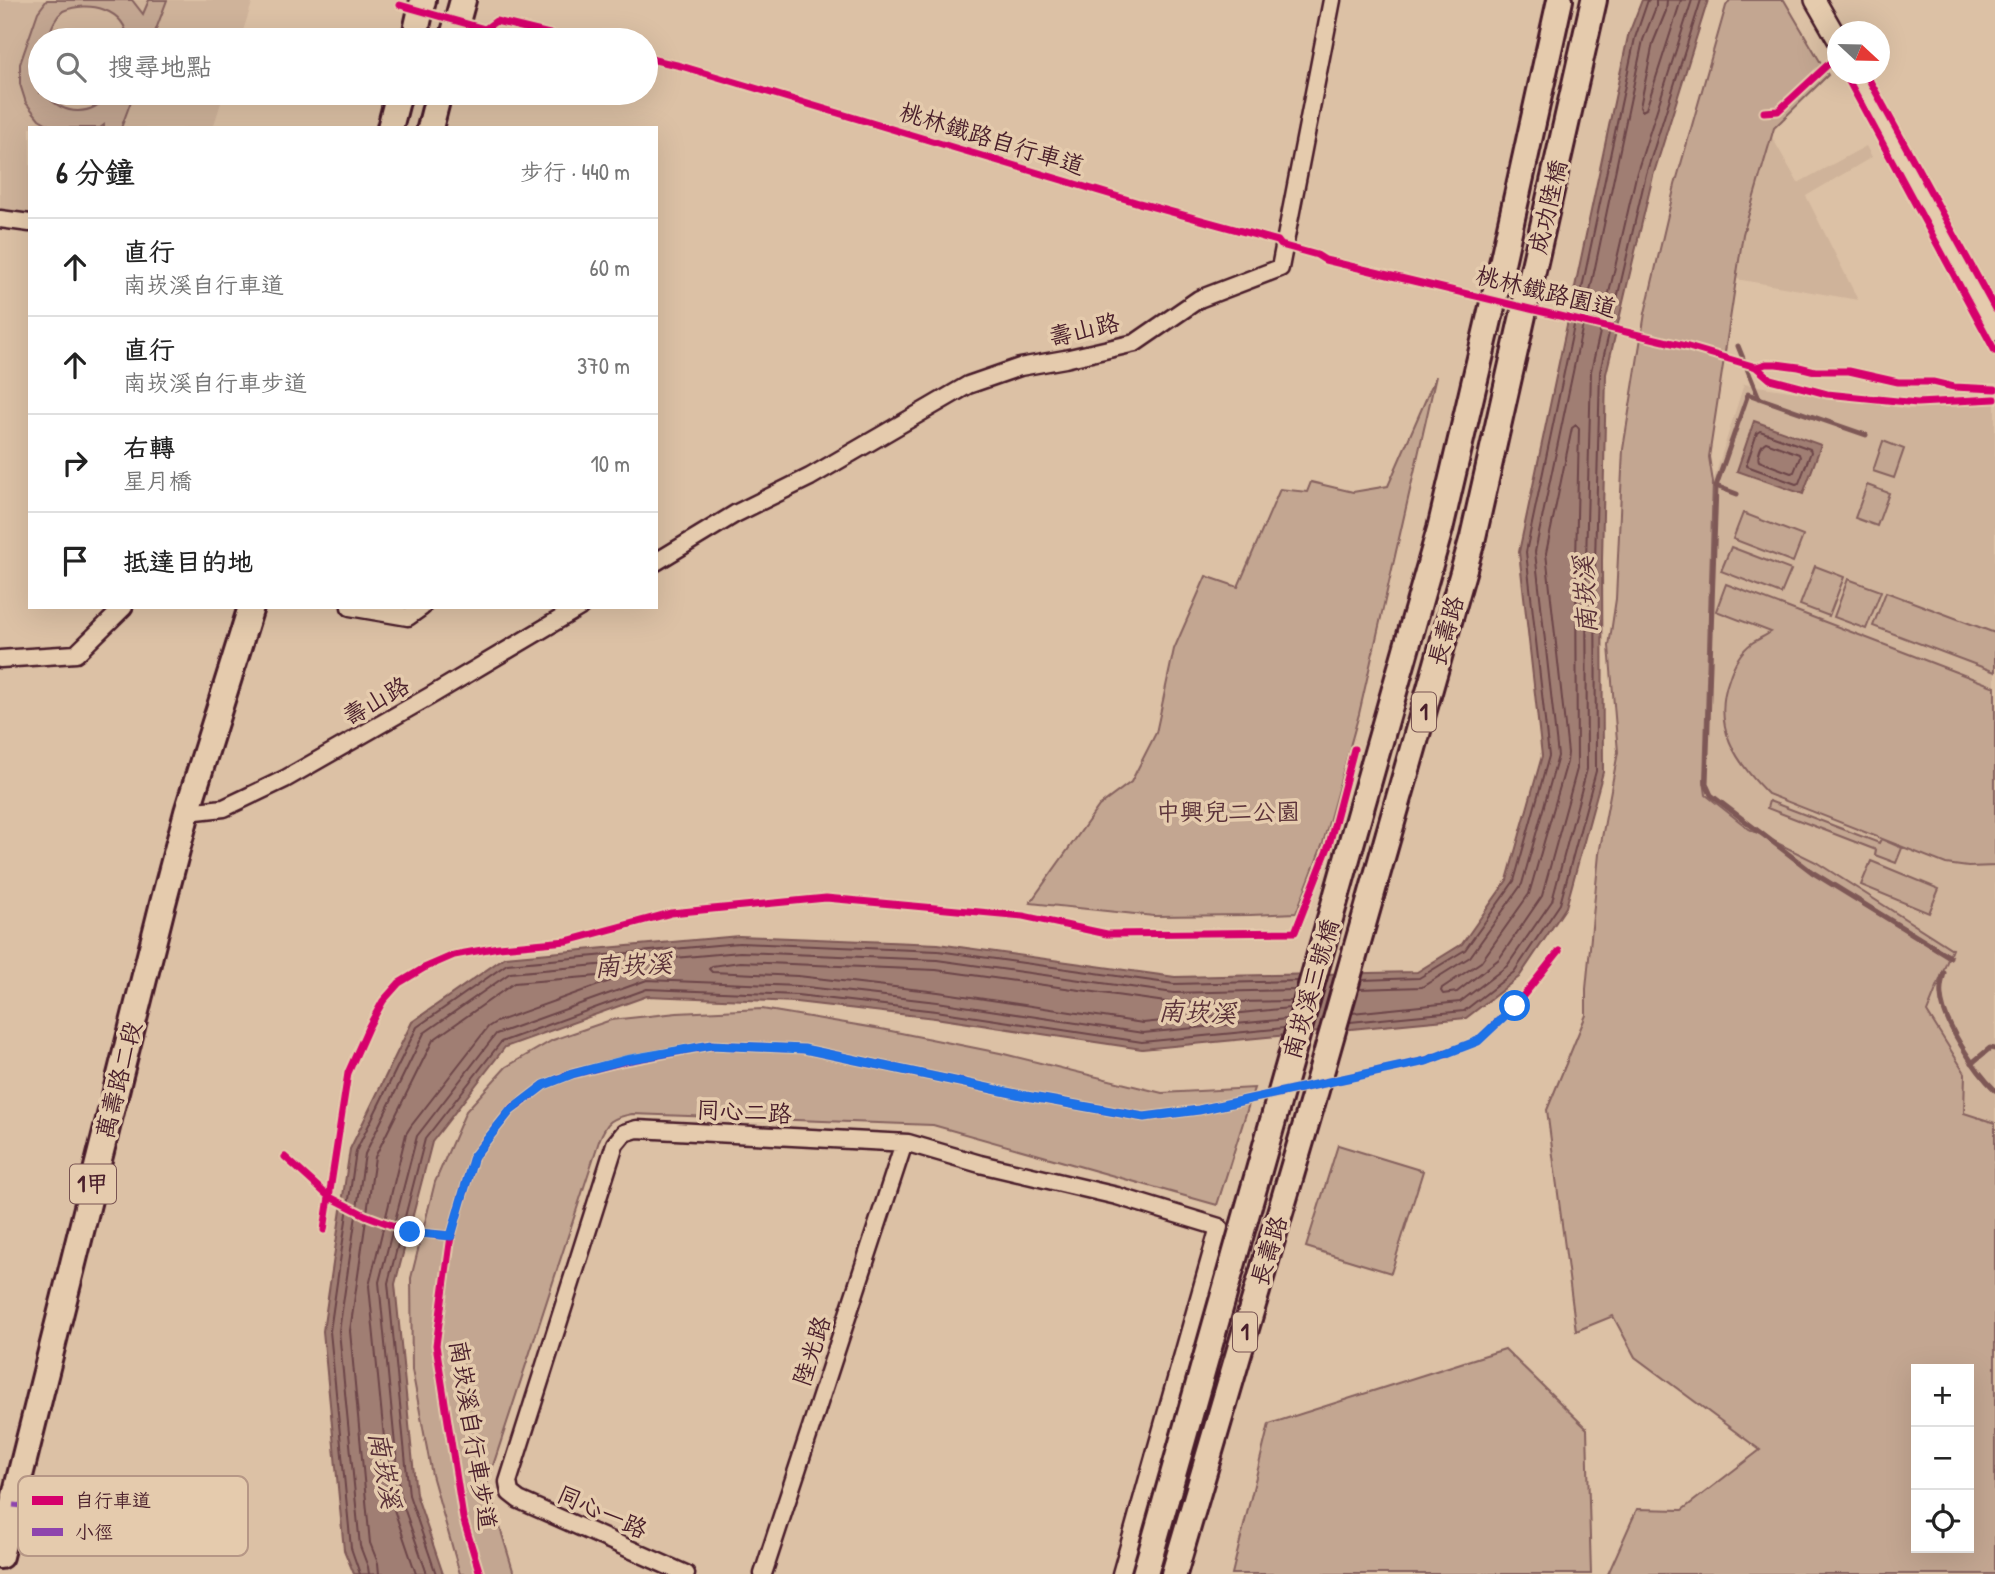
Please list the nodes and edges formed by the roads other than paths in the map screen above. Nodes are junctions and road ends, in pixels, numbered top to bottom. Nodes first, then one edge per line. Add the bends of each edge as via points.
1 (423, 0) edge
2 (463, 0) edge
3 (1332, 0) edge
4 (1560, 0) edge
5 (1594, 0) edge
6 (1815, 0) edge
7 (1827, 21) edge
8 (417, 28) edge
9 (455, 28) edge
10 (1860, 84) edge
11 (397, 105) edge
12 (436, 105) edge
13 (391, 126) edge
14 (431, 126) edge
15 (0, 219) edge
16 (28, 223) edge
17 (1995, 330) edge
18 (1440, 529) joint
19 (1473, 537) joint
20 (658, 561) edge
21 (122, 609) edge
22 (250, 609) edge
23 (362, 609) edge
24 (419, 609) edge
25 (577, 609) edge
26 (0, 659) edge
27 (187, 812) junction
28 (1342, 877) joint
29 (1374, 887) joint
30 (1317, 1090) joint
31 (1279, 1101) joint
32 (906, 1143) junction
33 (20, 1476) edge
34 (508, 1482) joint
35 (18, 1484) edge
36 (0, 1556) edge
37 (686, 1574) edge
38 (766, 1574) edge
39 (1121, 1574) edge
40 (1145, 1574) edge
41 (1174, 1574) edge

1 - 8 main road
2 - 9 main road
3 - 20 street, 壽山路 via 1280,268 1199,299 1135,342 1020,367 968,385
4 - 18 main road, 成功陸橋 / 1
5 - 19 main road, 成功陸橋 / 1
6 - 7 street
10 - 17 street
11 - 13 main road
12 - 14 main road
15 - 16 street
18 - 28 main road, 長壽路 / 1
19 - 29 main road, 長壽路 / 1
21 - 26 street via 76,654
22 - 27 main road, 萬壽路二段 / 1甲
23 - 24 street via 408,617
25 - 27 street, 壽山路 via 285,779 224,808
27 - 33 main road, 萬壽路二段 / 1甲
28 - 31 main road, 南崁溪三號橋 / 1
29 - 30 main road, 南崁溪三號橋 / 1
30 - 41 main road, 長壽路 / 1
31 - 40 main road, 長壽路 / 1
32 - 34 street, 同心二路 via 637,1129 624,1133 615,1144
32 - 38 street, 陸光路
32 - 39 street, 同心二路 via 1219,1227
34 - 37 street, 同心一路 via 510,1493 519,1500
35 - 36 main road, 萬壽路二段 / 1甲

